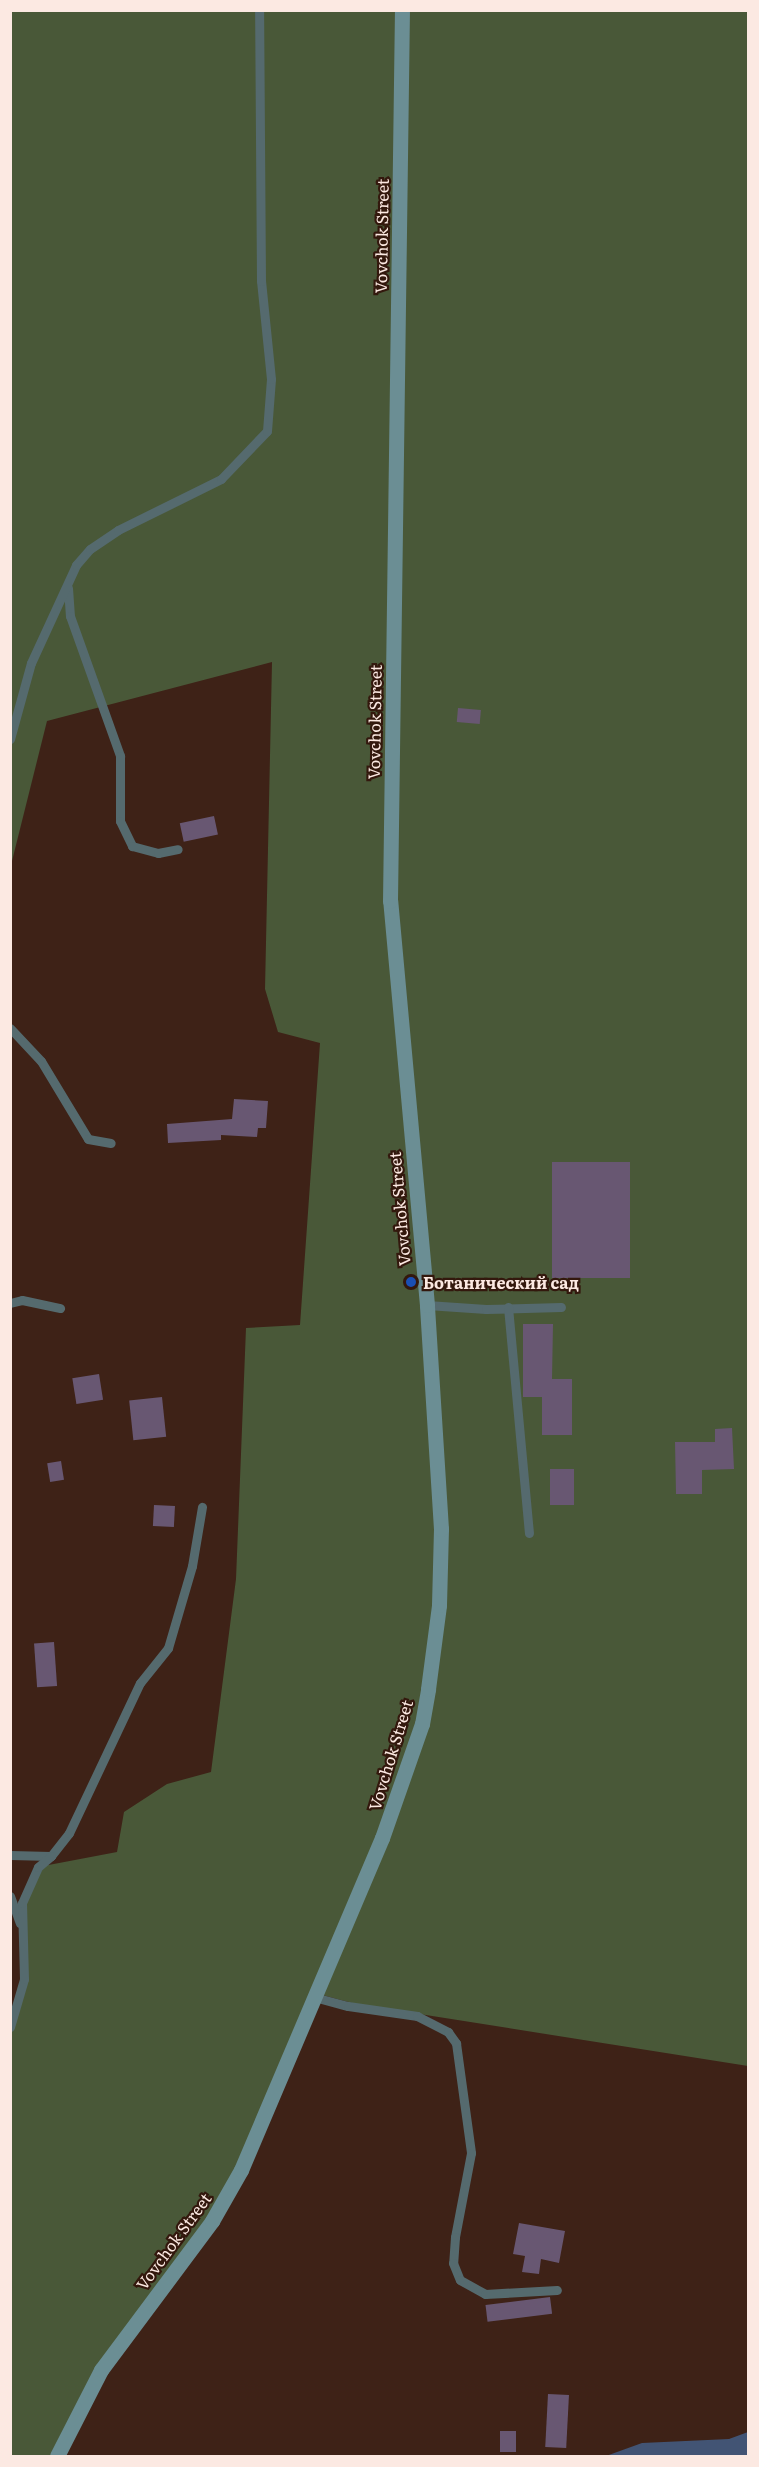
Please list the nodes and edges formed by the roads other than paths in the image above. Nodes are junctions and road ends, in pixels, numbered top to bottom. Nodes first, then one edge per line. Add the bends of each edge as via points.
1 (259, 10) edge
2 (402, 10) edge
3 (68, 586) junction
4 (10, 739) edge
5 (178, 849) dead end
6 (10, 1028) edge
7 (111, 1143) dead end
8 (10, 1303) edge
9 (427, 1305) junction
10 (508, 1307) junction
11 (561, 1307) dead end
12 (60, 1308) dead end
13 (202, 1507) dead end
14 (529, 1533) dead end
15 (10, 1855) edge
16 (51, 1856) junction
17 (10, 1896) edge
18 (23, 1931) junction
19 (314, 1997) junction
20 (10, 2027) edge
21 (557, 2290) dead end
22 (57, 2457) edge

1 - 3 lane via 261,280 271,379 267,430 221,479 118,530 90,549 76,565
2 - 9 street, Vovchok Street via 390,901
3 - 4 lane via 31,663
3 - 5 lane via 70,616 120,756 120,821 132,846 158,853
6 - 7 lane via 41,1061 88,1139
8 - 12 lane via 22,1300
9 - 10 lane
9 - 19 street, Vovchok Street via 441,1529 439,1605 428,1689 422,1724 382,1838
10 - 11 lane
10 - 14 lane
13 - 16 lane via 192,1566 168,1648 140,1683 69,1833
15 - 16 lane
16 - 18 lane via 38,1867 22,1903
17 - 18 lane
18 - 20 lane via 24,1979
19 - 21 lane via 417,2016 448,2031 456,2043 471,2152 455,2237 453,2263 460,2280 485,2294
19 - 22 street, Vovchok Street via 226,2198 101,2370

